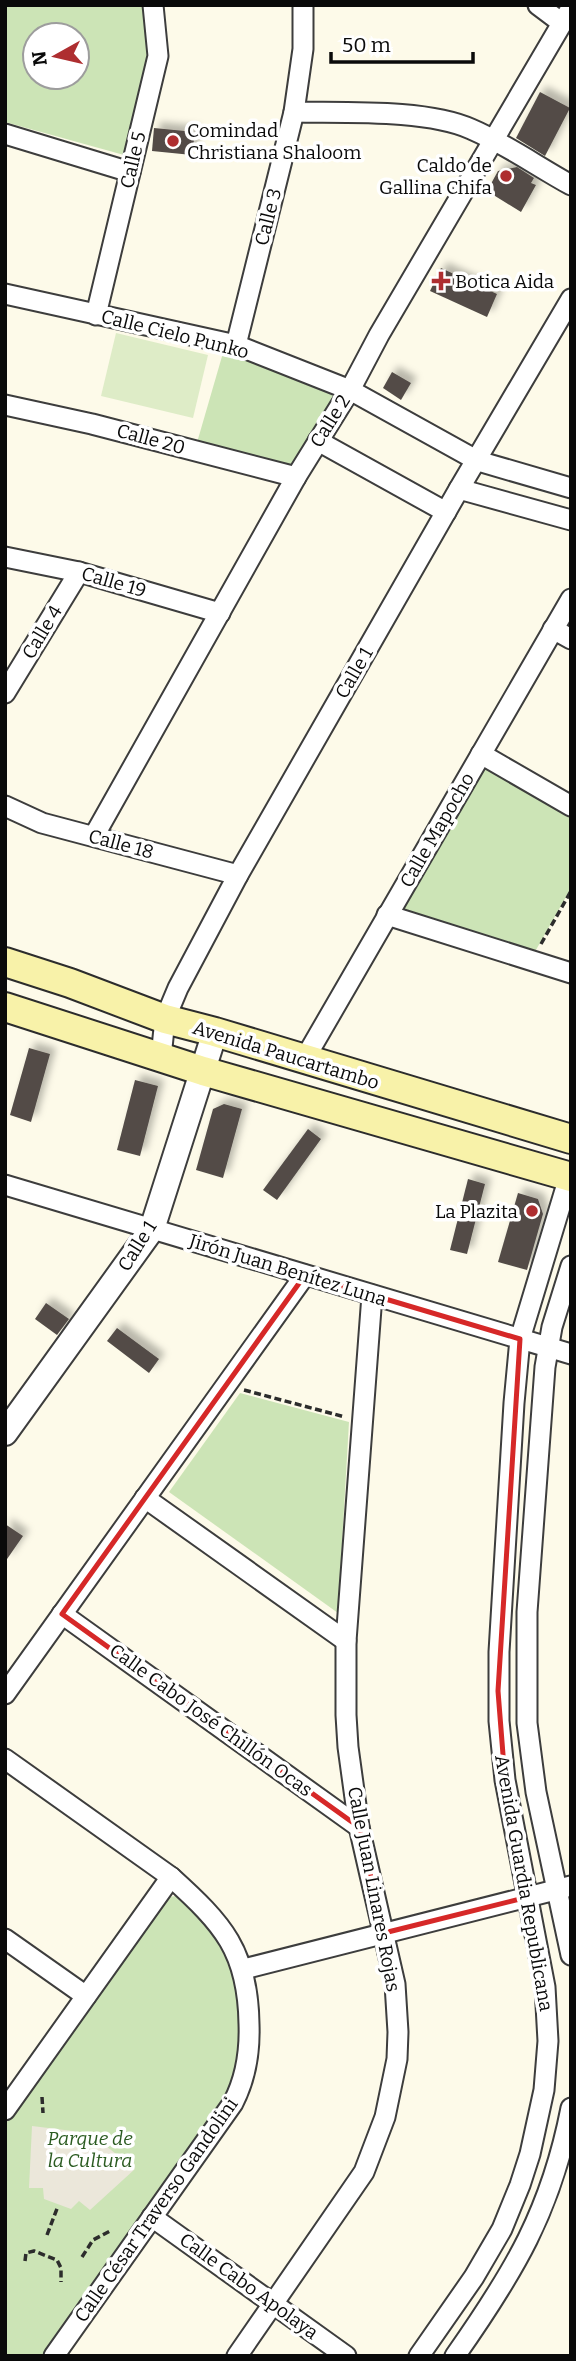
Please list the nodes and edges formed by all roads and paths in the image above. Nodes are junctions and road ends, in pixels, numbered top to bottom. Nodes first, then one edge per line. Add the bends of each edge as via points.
1 (153, 5) edge
2 (303, 5) edge
3 (538, 5) edge
4 (566, 15) edge
5 (294, 112) junction
6 (5, 134) edge
7 (493, 141) junction
8 (130, 172) junction
9 (571, 185) edge
10 (5, 294) edge
11 (571, 299) edge
12 (96, 315) junction
13 (236, 345) junction
14 (350, 390) junction
15 (5, 405) edge
16 (318, 441) junction
17 (478, 461) junction
18 (296, 477) junction
19 (571, 488) edge
20 (460, 489) junction
21 (446, 512) junction
22 (571, 520) edge
23 (5, 557) edge
24 (79, 572) junction
25 (571, 599) edge
26 (220, 613) junction
27 (553, 629) junction
28 (571, 639) edge
29 (5, 693) edge
30 (481, 754) junction
31 (5, 806) edge
32 (571, 806) edge
33 (94, 836) junction
34 (238, 875) junction
35 (571, 891) edge
36 (387, 915) junction
37 (531, 961) junction
38 (5, 962) edge
39 (571, 973) edge
40 (5, 1007) edge
41 (165, 1019) junction
42 (215, 1032) junction
43 (161, 1057) junction
44 (304, 1060) junction
45 (203, 1071) junction
46 (571, 1139) edge
47 (570, 1177) edge
48 (5, 1185) edge
49 (152, 1229) junction
50 (571, 1266) edge
51 (305, 1275) junction
52 (372, 1295) junction
53 (520, 1339) junction
54 (547, 1347) junction
55 (571, 1354) edge
56 (225, 1384) junction
57 (364, 1422) junction
58 (5, 1433) edge
59 (145, 1497) junction
60 (62, 1614) junction
61 (346, 1641) junction
62 (5, 1694) edge
63 (5, 1759) edge
64 (359, 1827) junction
65 (171, 1877) junction
66 (564, 1888) edge
67 (528, 1897) junction
68 (384, 1933) junction
69 (5, 1939) edge
70 (571, 1955) edge
71 (244, 1969) junction
72 (86, 1996) junction
73 (43, 2097) dead end
74 (571, 2108) edge
75 (5, 2110) edge
76 (43, 2113) dead end
77 (58, 2206) dead end
78 (152, 2217) junction
79 (112, 2230) dead end
80 (47, 2235) dead end
81 (82, 2257) dead end
82 (25, 2261) dead end
83 (61, 2282) dead end
84 (274, 2304) junction
85 (54, 2356) edge
86 (237, 2356) edge
87 (346, 2356) edge
88 (419, 2356) edge
89 (454, 2356) edge

1 - 8 street, Calle 5 via 158,56
2 - 5 street, Calle 3 via 303,49
3 - 4 street
4 - 7 street, Calle 2
5 - 7 street via 388,114 445,121
5 - 13 street, Calle 3
6 - 8 street
7 - 9 street
7 - 14 street, Calle 2
8 - 12 street, Calle 5
10 - 12 street, Calle Cielo Punko
11 - 17 street, Calle 1
12 - 13 street, Calle Cielo Punko
13 - 14 street, Calle Cielo Punko
14 - 16 street, Calle 2
14 - 17 street, Calle Cielo Punko
15 - 18 street, Calle 20
16 - 18 street, Calle 2
16 - 21 street
17 - 19 street, Calle Cielo Punko
17 - 20 street, Calle 1
18 - 26 street, Calle 2
20 - 21 street, Calle 1
20 - 22 street
21 - 34 street, Calle 1
23 - 24 street, Calle 19
24 - 26 street, Calle 19
24 - 29 street, Calle 4
25 - 27 street, Calle Mapocho
26 - 33 street, Calle 2
27 - 28 street
27 - 30 street, Calle Mapocho
30 - 32 street
30 - 36 street, Calle Mapocho
31 - 33 street, Calle 18 via 42,823
33 - 34 street, Calle 18
34 - 41 street, Calle 1
35 - 37 path
36 - 37 street
36 - 44 street, Calle Mapocho
37 - 39 street
38 - 41 main road, Avenida Paucartambo
40 - 43 main road, Avenida Paucartambo
41 - 42 main road, Avenida Paucartambo
41 - 43 street, Calle 1
42 - 44 main road, Avenida Paucartambo
42 - 45 street, Calle 1
43 - 45 main road, Avenida Paucartambo
44 - 46 main road, Avenida Paucartambo
45 - 47 main road, Avenida Paucartambo
45 - 49 street, Calle 1
47 - 53 street, Avenida Guardia Republicana
48 - 49 street, Jirón Juan Benítez Luna
49 - 51 street, Jirón Juan Benítez Luna
49 - 58 street, Calle 1
50 - 54 street, Avenida Guardia Republicana
51 - 52 street, Jirón Juan Benítez Luna
51 - 56 street
52 - 53 street, Jirón Juan Benítez Luna
52 - 57 street, Calle Juan Linares Rojas
53 - 54 street, Jirón Juan Benítez Luna
53 - 67 street, Avenida Guardia Republicana via 498,1691 505,1780
54 - 55 street, Jirón Juan Benítez Luna
54 - 66 street, Avenida Guardia Republicana via 525,1687 532,1770
56 - 57 path
56 - 59 street
57 - 61 street, Calle Juan Linares Rojas
59 - 60 street
59 - 61 street
60 - 62 street
60 - 64 street, Calle Cabo José Chillón Ocas
61 - 64 street, Calle Juan Linares Rojas via 348,1746
63 - 65 street, Calle César Traverso Gandolini
64 - 68 street, Calle Juan Linares Rojas
65 - 71 street, Calle César Traverso Gandolini via 222,1930
65 - 72 street
66 - 67 street
66 - 70 street, Avenida Guardia Republicana
67 - 68 street
67 - 88 street, Avenida Guardia Republicana via 547,2014 547,2066 540,2114 502,2229
68 - 71 street
68 - 84 street, Calle Juan Linares Rojas via 395,1984 398,2032 385,2117 353,2190
69 - 72 street
71 - 78 street, Calle César Traverso Gandolini via 250,2038 240,2090
72 - 75 street
73 - 76 path
74 - 89 street via 556,2172 529,2239 495,2299
77 - 80 path
78 - 84 street, Calle Cabo Apolaya
78 - 85 street, Calle César Traverso Gandolini
79 - 81 path via 93,2240
82 - 83 path via 26,2253 34,2250 57,2260
84 - 86 street, Calle Juan Linares Rojas
84 - 87 street, Calle Cabo Apolaya

